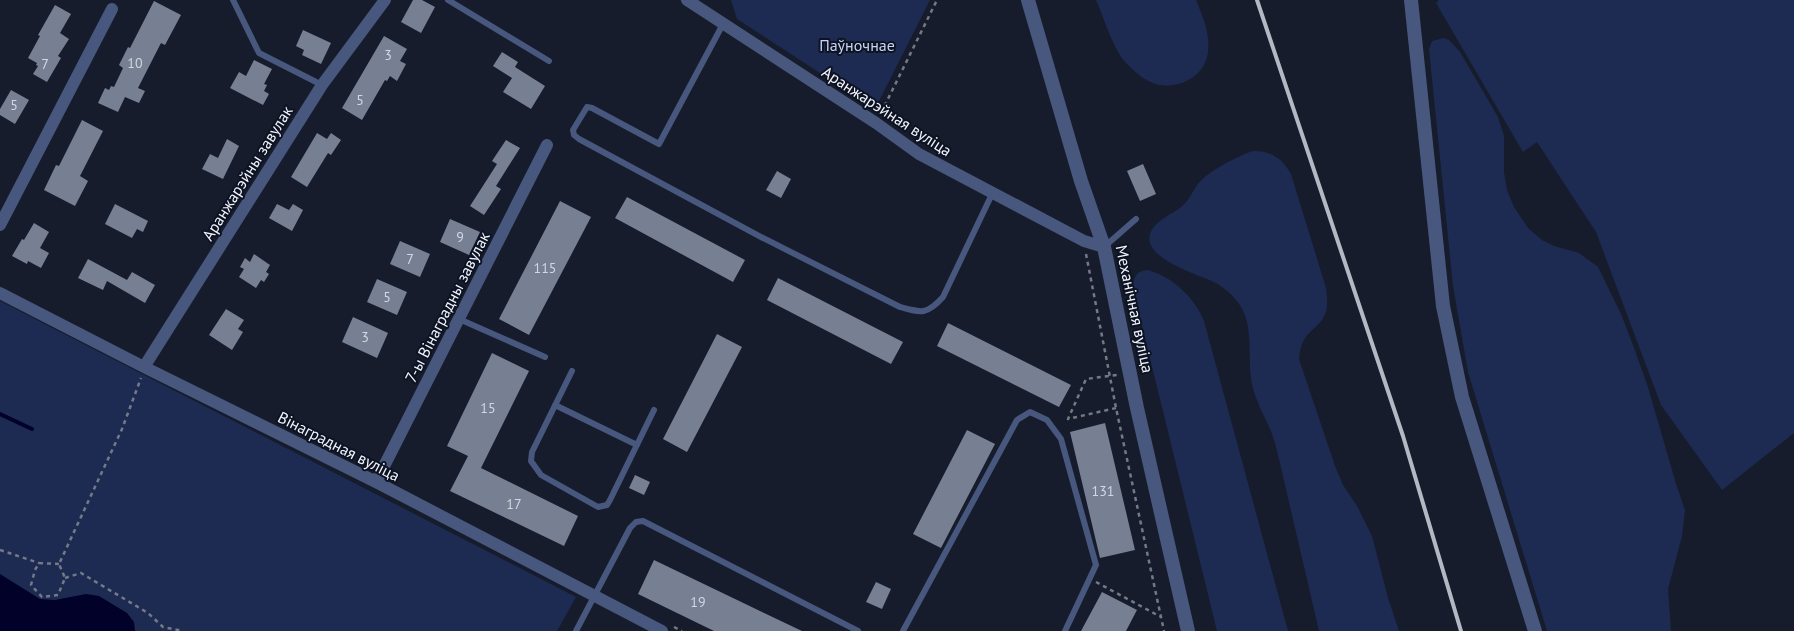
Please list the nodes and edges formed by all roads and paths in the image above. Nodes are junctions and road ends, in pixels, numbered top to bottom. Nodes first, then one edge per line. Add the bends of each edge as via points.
1 (233, 0) edge
2 (385, 0) edge
3 (448, 0) edge
4 (688, 0) edge
5 (936, 0) edge
6 (1028, 0) edge
7 (1412, 0) edge
8 (112, 8) dead end
9 (723, 24) junction
10 (549, 61) dead end
11 (322, 85) junction
12 (876, 123) junction
13 (547, 146) dead end
14 (994, 192) junction
15 (1136, 219) dead end
16 (0, 225) edge
17 (1084, 241) junction
18 (1104, 247) junction
19 (0, 293) edge
20 (459, 319) junction
21 (1111, 344) dead end
22 (1104, 345) junction
23 (544, 358) dead end
24 (144, 367) junction
25 (572, 371) dead end
26 (1110, 376) junction
27 (1117, 376) dead end
28 (555, 405) junction
29 (1116, 408) junction
30 (654, 410) dead end
31 (637, 445) junction
32 (376, 482) junction
33 (0, 550) edge
34 (39, 563) junction
35 (59, 564) junction
36 (65, 578) junction
37 (1090, 579) junction
38 (594, 596) junction
39 (1161, 617) junction
40 (184, 631) edge
41 (576, 631) edge
42 (662, 631) edge
43 (858, 631) edge
44 (903, 631) edge
45 (1065, 631) edge
46 (1164, 631) edge
47 (1188, 631) edge
48 (1535, 631) edge

1 - 11 lane via 258,53
2 - 11 street, Аранжарэйны завулак
3 - 10 lane
4 - 9 street, Аранжарэйная вуліца
5 - 12 path
6 - 18 street, Механічная вуліца via 1081,181
7 - 48 street via 1443,306 1462,397
8 - 16 street
9 - 12 street, Аранжарэйная вуліца
9 - 14 lane via 660,144 586,107 573,130 574,135 763,238 918,312 933,308 943,297
11 - 24 street, Аранжарэйны завулак
12 - 14 street, Аранжарэйная вуліца via 919,154
13 - 20 street, 7-ы Вінаградны завулак
14 - 17 street, Аранжарэйная вуліца
15 - 18 lane
17 - 18 street, Аранжарэйная вуліца
17 - 22 path
18 - 47 street, Механічная вуліца
19 - 24 street, Вінаградная вуліца
20 - 23 lane
20 - 32 street, 7-ы Вінаградны завулак
21 - 22 path
22 - 26 path
24 - 32 street, Вінаградная вуліца
24 - 35 path via 122,429
25 - 28 lane
26 - 27 path
26 - 29 path
26 - 29 path via 1086,379 1068,419
28 - 31 lane
28 - 31 lane via 532,452 531,461 541,475 598,507 607,505
29 - 39 path
30 - 31 lane
32 - 38 street, Вінаградная вуліца
33 - 34 path
34 - 35 path
34 - 36 path via 30,585 42,596 58,595
35 - 36 path
36 - 40 path via 81,573 148,613 163,627
37 - 39 path
37 - 44 lane via 1096,565 1061,438 1047,420 1030,412 1017,420
37 - 45 lane
38 - 41 lane
38 - 42 street, Вінаградная вуліца
38 - 43 lane via 630,528 636,522 644,521
39 - 46 path

